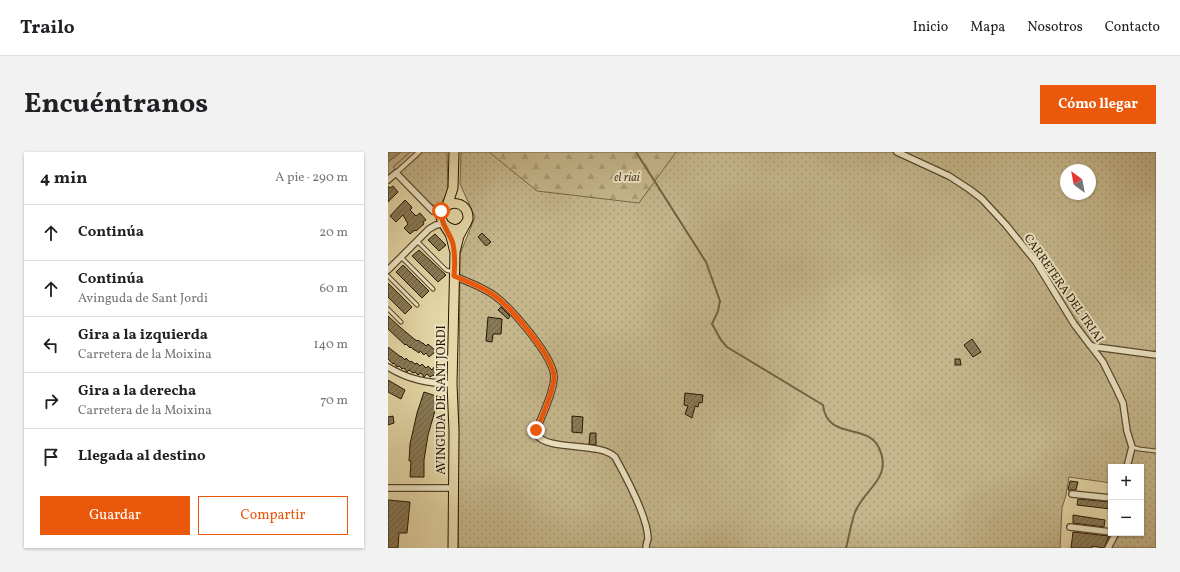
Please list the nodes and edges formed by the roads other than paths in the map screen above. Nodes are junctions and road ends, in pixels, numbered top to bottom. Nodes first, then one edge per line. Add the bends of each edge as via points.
1 (419, 152) edge
2 (454, 152) edge
3 (897, 152) edge
4 (396, 173) junction
5 (454, 178) junction
6 (388, 180) edge
7 (446, 207) junction
8 (466, 209) junction
9 (466, 223) junction
10 (444, 224) junction
11 (417, 241) junction
12 (455, 252) junction
13 (401, 257) junction
14 (388, 270) edge
15 (454, 274) junction
16 (388, 276) edge
17 (433, 289) dead end
18 (417, 305) dead end
19 (388, 309) edge
20 (401, 322) dead end
21 (1088, 344) junction
22 (1156, 355) edge
23 (388, 367) edge
24 (452, 384) junction
25 (1132, 447) junction
26 (1156, 451) edge
27 (1128, 464) edge
28 (388, 488) edge
29 (453, 488) junction
30 (1072, 494) dead end
31 (1108, 498) edge
32 (1070, 527) dead end
33 (1108, 532) edge
34 (1114, 536) edge
35 (453, 548) edge
36 (646, 548) edge
37 (1108, 548) edge

1 - 4 street
2 - 5 main road
3 - 21 street, CARRETERA DEL TRIAI via 949,176 982,199 1036,262
4 - 6 street
4 - 7 street via 433,211 437,212
5 - 7 main road via 453,192
5 - 8 main road
7 - 8 main road via 455,203
7 - 10 main road via 441,217
8 - 9 main road
9 - 10 main road via 455,230
9 - 12 main road, AVINGUDA DE SANT JORDI
10 - 11 street via 432,227
10 - 12 main road, AVINGUDA DE SANT JORDI
11 - 13 street
11 - 15 lane via 446,270
12 - 15 main road, AVINGUDA DE SANT JORDI
13 - 14 street
13 - 17 lane
15 - 24 main road, AVINGUDA DE SANT JORDI
15 - 36 street via 495,296 520,320 545,354 554,378 536,434 542,440 604,450 615,457 646,526
16 - 18 lane
19 - 20 lane
21 - 22 street
21 - 25 street, CARRETERA DEL TRIAI via 1103,362 1123,403
23 - 24 street via 406,377
24 - 29 main road, AVINGUDA DE SANT JORDI
25 - 26 lane
25 - 27 street, CARRETERA DEL TRIAI
28 - 29 street
29 - 35 main road, AVINGUDA DE SANT JORDI
30 - 31 street
32 - 33 street
34 - 37 street

